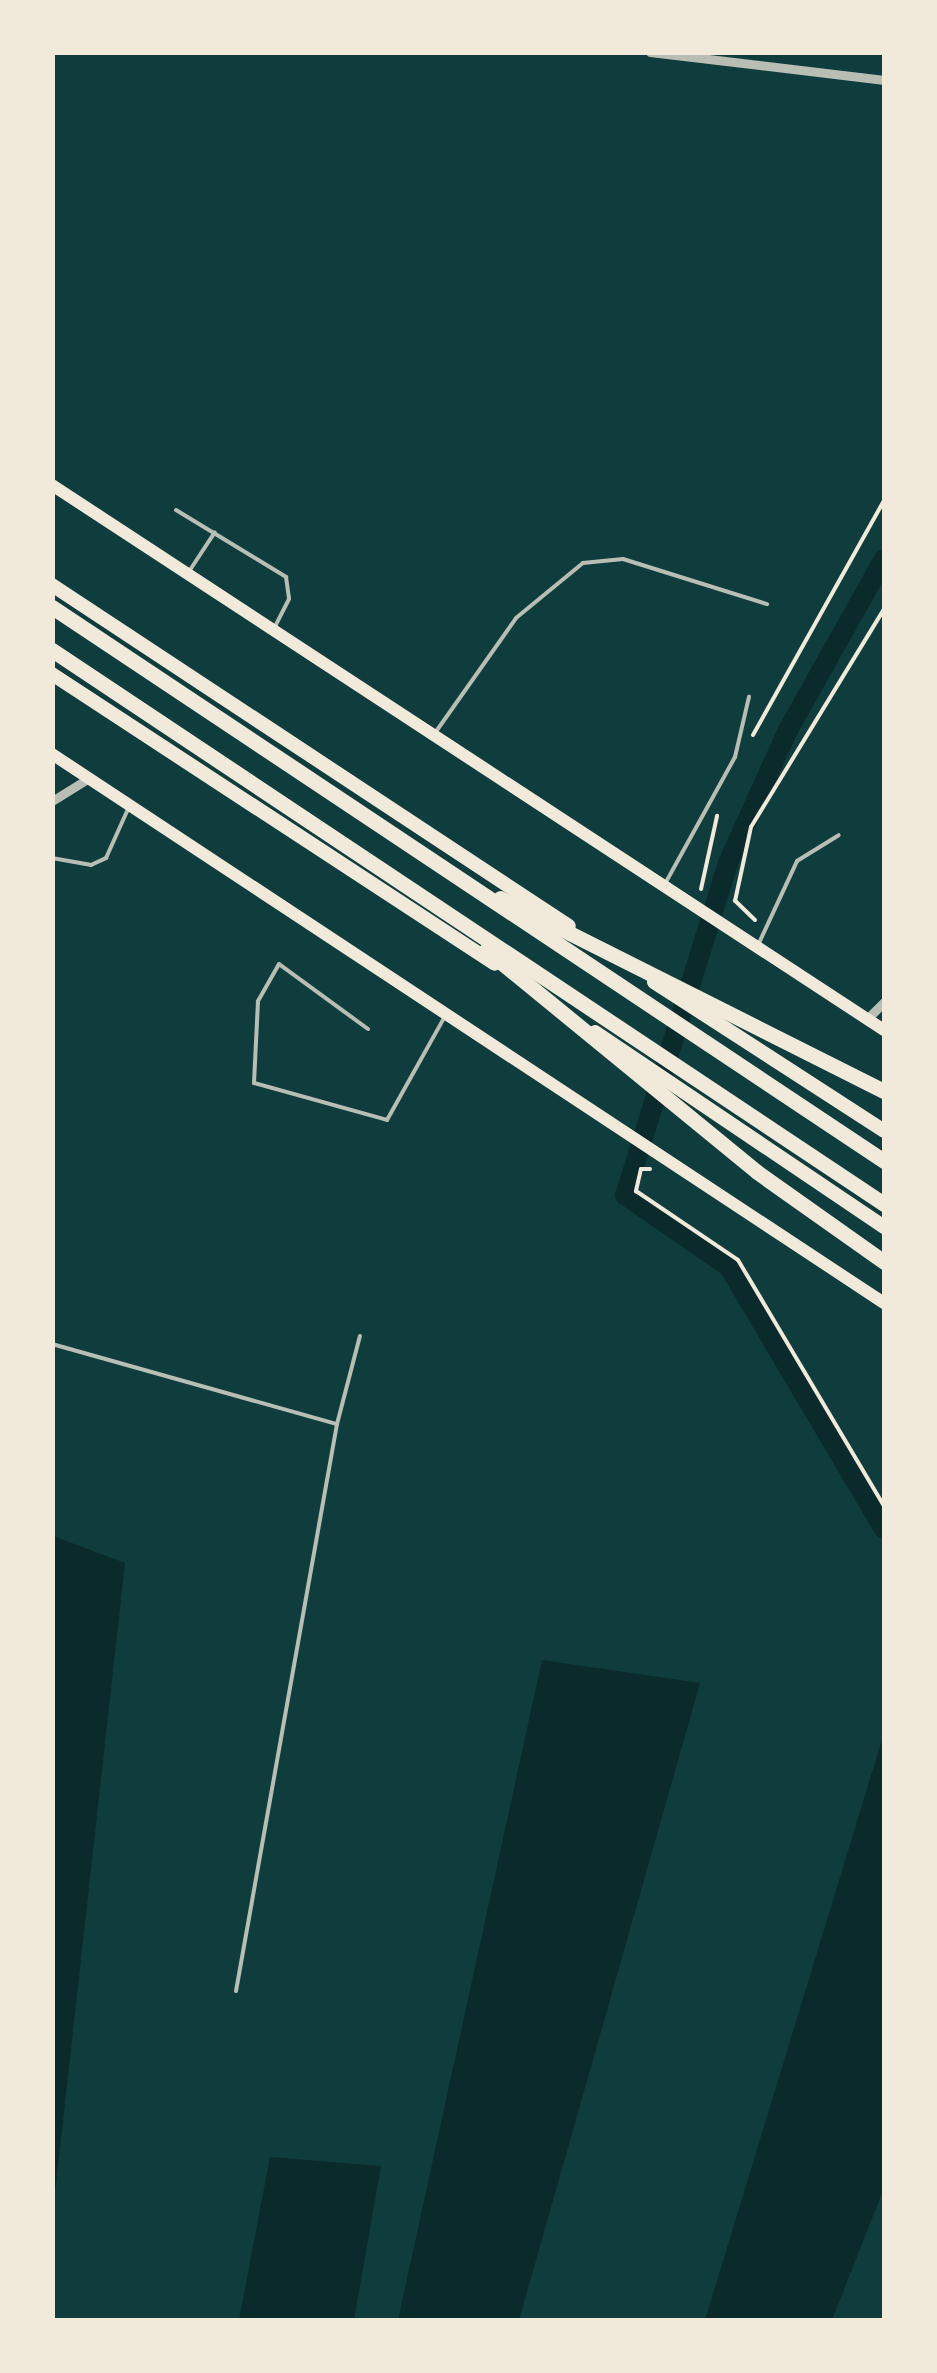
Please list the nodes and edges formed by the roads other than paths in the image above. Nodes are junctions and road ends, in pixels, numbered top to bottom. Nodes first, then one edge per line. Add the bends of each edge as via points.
1 (650, 52) edge
2 (884, 80) edge
3 (52, 485) edge
4 (176, 510) dead end
5 (215, 532) junction
6 (187, 574) junction
7 (52, 584) edge
8 (767, 604) dead end
9 (52, 608) edge
10 (272, 630) junction
11 (52, 650) edge
12 (52, 674) edge
13 (749, 697) dead end
14 (432, 736) junction
15 (52, 754) edge
16 (89, 778) junction
17 (52, 801) edge
18 (130, 805) junction
19 (839, 836) dead end
20 (52, 858) edge
21 (443, 869) junction
22 (664, 886) junction
23 (423, 898) junction
24 (757, 947) junction
25 (884, 1002) edge
26 (446, 1014) junction
27 (868, 1019) junction
28 (368, 1029) dead end
29 (884, 1030) edge
30 (884, 1091) edge
31 (884, 1131) edge
32 (884, 1161) edge
33 (884, 1204) edge
34 (884, 1227) edge
35 (884, 1262) edge
36 (884, 1303) edge
37 (360, 1336) dead end
38 (52, 1344) edge
39 (337, 1424) junction
40 (236, 1991) dead end

1 - 2 street
3 - 6 main road
4 - 5 lane
5 - 6 lane
5 - 10 lane via 286,577 289,599
6 - 10 main road
7 - 31 highway
8 - 14 lane via 623,560 583,563 516,618
9 - 21 highway
10 - 14 main road
11 - 23 highway
12 - 34 highway
13 - 22 lane via 735,757
14 - 22 main road
15 - 16 main road
16 - 17 street
16 - 18 main road
18 - 20 lane via 106,858 91,865
18 - 26 main road
19 - 24 lane via 798,861
21 - 30 highway
21 - 32 highway
22 - 24 main road
23 - 33 highway
23 - 35 highway via 757,1172
24 - 27 main road
25 - 27 street
26 - 28 lane via 386,1120 254,1082 258,1002 279,964
26 - 36 main road
27 - 29 main road
37 - 39 lane
38 - 39 lane
39 - 40 lane

